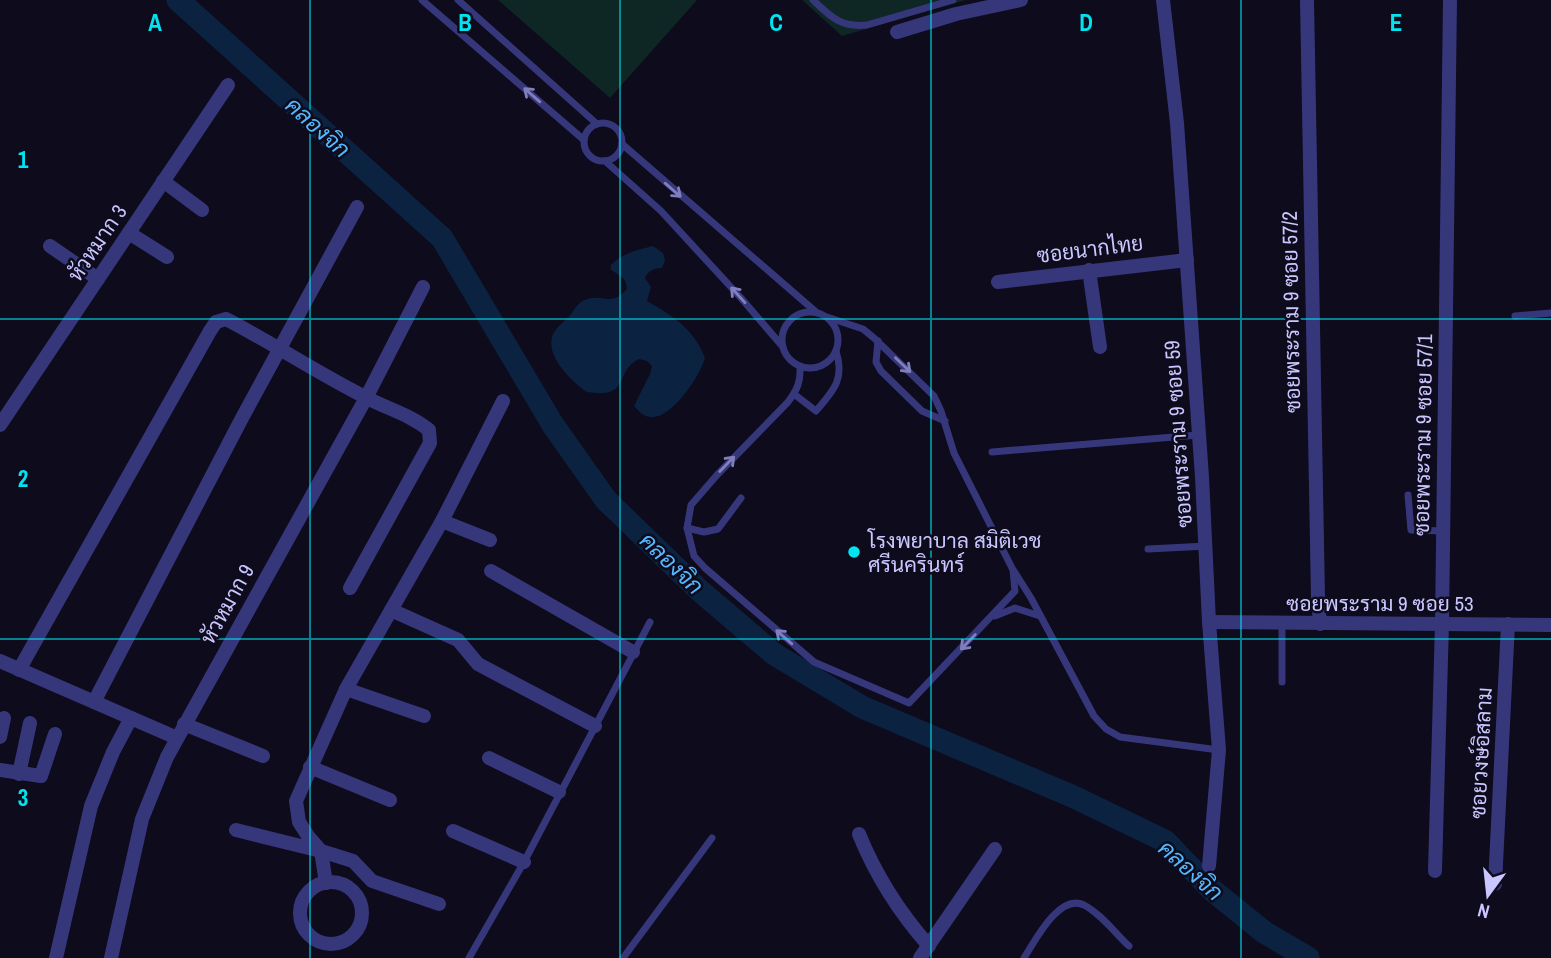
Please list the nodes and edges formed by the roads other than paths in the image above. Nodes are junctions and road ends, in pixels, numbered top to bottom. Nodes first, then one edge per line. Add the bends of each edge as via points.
1 (422, 0) edge
2 (458, 0) edge
3 (813, 0) edge
4 (953, 0) edge
5 (1021, 0) edge
6 (1163, 0) edge
7 (1307, 0) edge
8 (1450, 0) edge
9 (897, 32) dead end
10 (228, 85) dead end
11 (597, 124) junction
12 (584, 140) junction
13 (622, 144) junction
14 (605, 161) junction
15 (163, 181) junction
16 (356, 207) dead end
17 (202, 210) dead end
18 (129, 233) junction
19 (50, 246) dead end
20 (167, 257) dead end
21 (1187, 260) junction
22 (1089, 270) junction
23 (98, 279) junction
24 (998, 282) dead end
25 (423, 287) dead end
26 (816, 312) junction
27 (1551, 313) edge
28 (1515, 316) dead end
29 (827, 317) junction
30 (878, 341) junction
31 (280, 347) junction
32 (783, 347) junction
33 (1100, 347) dead end
34 (836, 351) junction
35 (800, 366) junction
36 (794, 394) junction
37 (366, 398) junction
38 (503, 401) dead end
39 (944, 421) junction
40 (0, 425) edge
41 (1199, 435) junction
42 (992, 452) dead end
43 (1408, 495) dead end
44 (741, 498) dead end
45 (442, 521) junction
46 (687, 528) junction
47 (1443, 531) junction
48 (490, 540) dead end
49 (1207, 546) junction
50 (1148, 549) dead end
51 (1013, 570) junction
52 (491, 571) dead end
53 (350, 588) dead end
54 (391, 610) junction
55 (1040, 616) junction
56 (991, 618) junction
57 (650, 622) dead end
58 (1209, 622) junction
59 (1442, 623) junction
60 (1282, 624) junction
61 (1320, 624) junction
62 (1508, 624) junction
63 (1551, 625) edge
64 (633, 652) junction
65 (0, 661) edge
66 (19, 670) junction
67 (1282, 682) dead end
68 (346, 689) junction
69 (94, 702) junction
70 (424, 716) dead end
71 (5, 718) dead end
72 (131, 718) junction
73 (30, 723) dead end
74 (184, 724) junction
75 (595, 726) junction
76 (55, 734) dead end
77 (0, 737) edge
78 (177, 738) junction
79 (1219, 750) junction
80 (263, 756) dead end
81 (489, 758) dead end
82 (310, 767) junction
83 (0, 770) edge
84 (19, 774) junction
85 (559, 792) junction
86 (390, 800) dead end
87 (236, 830) dead end
88 (453, 831) dead end
89 (859, 834) dead end
90 (712, 838) dead end
91 (995, 849) dead end
92 (321, 851) junction
93 (524, 862) junction
94 (1209, 866) dead end
95 (1435, 871) dead end
96 (326, 883) junction
97 (1495, 884) dead end
98 (439, 904) dead end
99 (1129, 946) dead end
100 (322, 951) edge
101 (925, 952) edge
102 (56, 958) edge
103 (111, 958) edge
104 (469, 958) edge
105 (624, 958) edge
106 (1024, 958) edge

12 -> 1 lane
2 - 11 lane
3 - 4 lane via 853,27
5 - 9 street
6 - 21 street, ซอยพระราม 9 ซอย 59
7 - 61 street, ซอยพระราม 9 ซอย 57/2
8 - 47 street, ซอยพระราม 9 ซอย 57/1
10 - 15 street, หัวหมาก 3
11 - 12 lane
11 - 13 lane via 615,127
12 - 14 lane via 589,156
13 - 14 lane via 615,157
13 -> 26 lane
32 -> 14 lane via 661,211
15 - 17 street
15 - 18 street, หัวหมาก 3
16 - 31 street
18 - 20 street
18 - 23 street, หัวหมาก 3
19 - 23 street
21 - 22 street, ซอยนากไทย
21 - 41 street, ซอยพระราม 9 ซอย 59
22 - 24 street, ซอยนากไทย
22 - 33 street
23 - 40 street, หัวหมาก 3
25 - 37 street, หัวหมาก 9
26 - 29 lane
26 - 32 lane via 790,320 784,328
27 - 28 lane
29 - 30 lane via 863,329
29 - 34 lane via 837,332
30 -> 39 lane via 934,396
30 - 39 lane via 876,362 881,372 922,411
31 - 37 street
31 - 66 street via 226,319 215,322
31 - 69 street
32 - 35 lane
34 - 35 lane via 817,367
34 - 36 lane via 841,366 837,383 816,411
35 - 36 lane via 801,379
46 -> 36 lane via 691,505
37 - 53 street via 419,422 431,437
37 - 74 street, หัวหมาก 9
38 - 45 street
39 - 51 lane via 954,453
41 - 42 lane
41 - 49 street, ซอยพระราม 9 ซอย 59
43 - 47 lane via 1412,530
44 - 46 lane via 718,529
45 - 48 street
45 - 54 street
56 -> 46 lane via 909,703 814,662 705,568 694,556
47 - 59 street, ซอยพระราม 9 ซอย 57/1
49 - 50 lane
49 - 58 street, ซอยพระราม 9 ซอย 59
51 - 55 lane
51 - 56 lane via 1015,591
52 - 64 street
54 - 68 street
54 - 75 street via 458,640 478,664
55 - 56 lane via 1014,608
55 - 79 lane via 1094,716 1106,729 1120,737
57 - 64 lane
58 - 60 street, ซอยพระราม 9 ซอย 53
58 - 79 street, ซอยพระราม 9 ซอย 59
59 - 61 street, ซอยพระราม 9 ซอย 53
59 - 62 street, ซอยพระราม 9 ซอย 53
59 - 95 street, ซอยพระราม 9 ซอย 57/1
60 - 61 street, ซอยพระราม 9 ซอย 53
60 - 67 lane
62 - 63 street, ซอยพระราม 9 ซอย 53
62 - 97 street, ซอยวงษ์อิสลาม
64 - 75 lane
65 - 66 street
66 - 69 street
68 - 70 street
68 - 82 street
69 - 72 street
71 - 77 street
72 - 78 street
72 - 102 street via 91,806
73 - 84 street
74 - 78 street, หัวหมาก 9
74 - 80 street
75 - 85 lane
76 - 84 street via 41,776
78 - 103 street, หัวหมาก 9 via 142,819
79 - 94 street, ซอยพระราม 9 ซอย 59
81 - 85 street
82 - 86 street
82 - 92 street via 296,801 299,822
83 - 84 street
85 - 93 lane
87 - 92 street
88 - 93 street
89 - 101 street
90 - 105 lane
91 - 101 street
92 - 96 street
92 - 98 street via 353,861 372,881
93 - 104 lane
96 - 100 street via 307,894 300,913 301,923
96 - 100 street via 353,892 362,919 352,937
99 - 106 lane via 1081,903 1058,909

